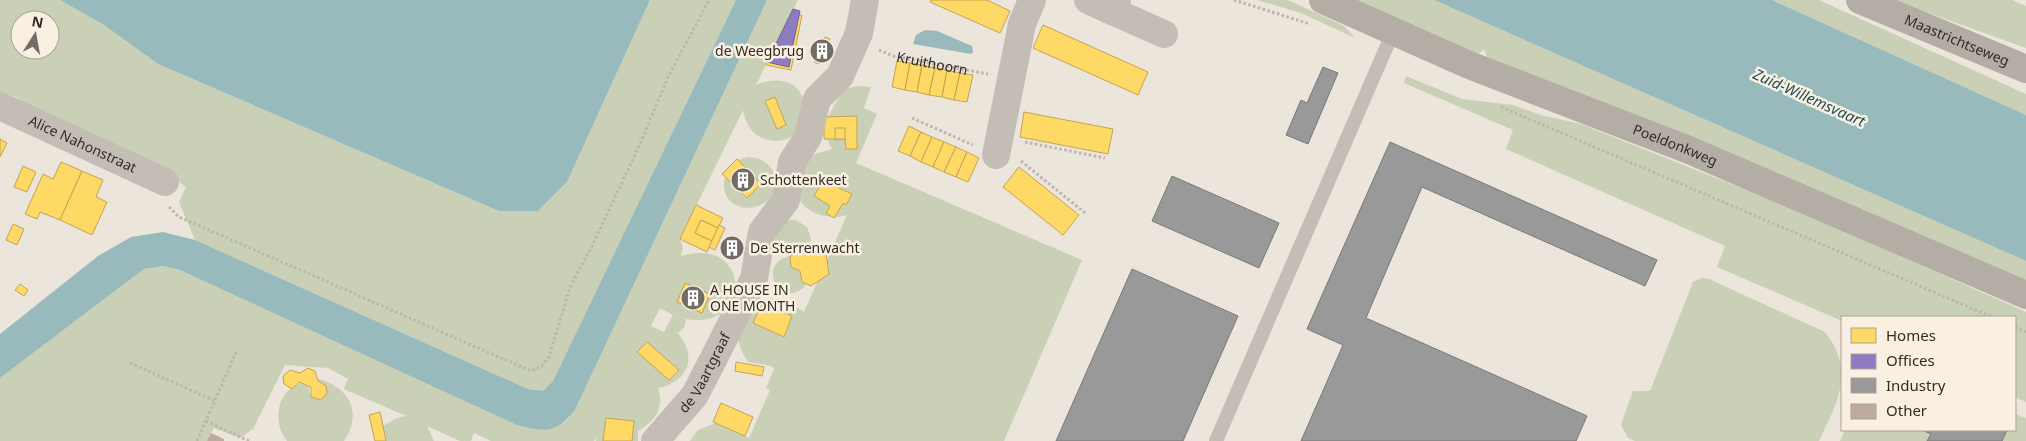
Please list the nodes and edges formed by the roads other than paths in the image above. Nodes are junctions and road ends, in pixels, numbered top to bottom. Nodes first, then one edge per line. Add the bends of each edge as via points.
1 (865, 0) edge
2 (1032, 0) edge
3 (1088, 0) edge
4 (1323, 0) edge
5 (1860, 0) edge
6 (1115, 5) edge
7 (1393, 32) junction
8 (1164, 34) dead end
9 (2026, 69) edge
10 (0, 106) edge
11 (998, 145) road end
12 (165, 182) road end
13 (2026, 295) edge
14 (655, 441) edge
15 (1216, 441) edge

1 - 14 street, de Vaartgraaf via 856,40 840,76 818,99 808,137 792,162 786,200 762,232 754,279 695,395
2 - 11 street via 1022,24
3 - 6 street
4 - 7 street, Poeldonkweg
5 - 9 street, Maastrichtseweg
6 - 8 street
7 - 13 street, Poeldonkweg via 1503,79 1689,150
7 - 15 lane
10 - 12 street, Alice Nahonstraat

